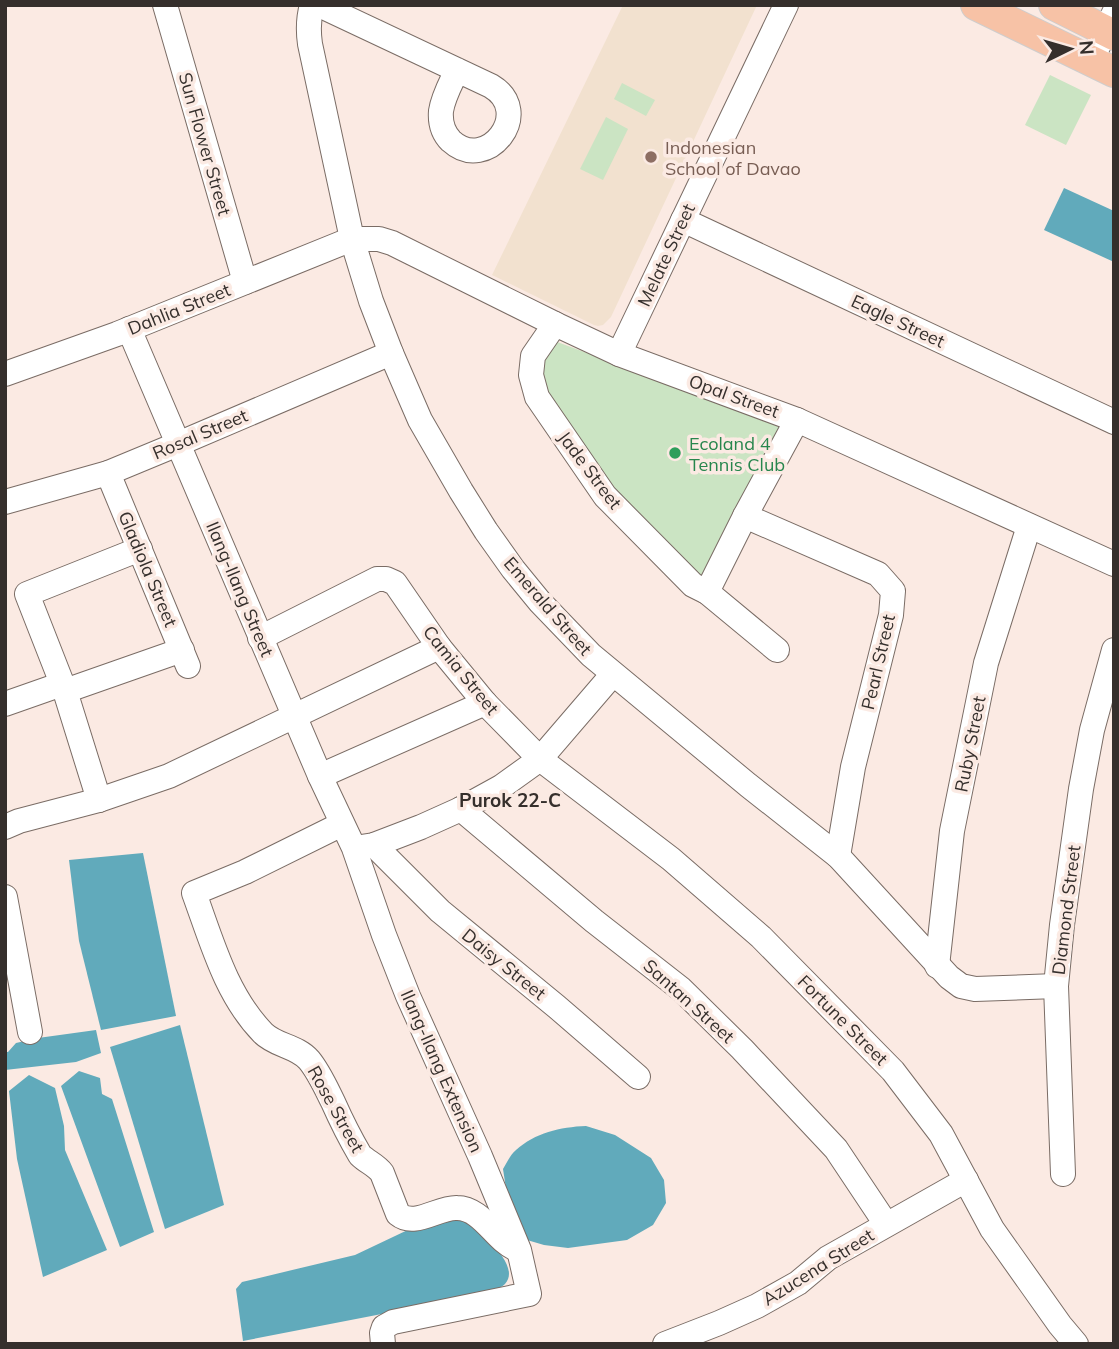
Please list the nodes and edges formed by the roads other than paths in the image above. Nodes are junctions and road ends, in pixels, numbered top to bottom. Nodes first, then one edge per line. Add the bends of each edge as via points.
1 (165, 5) edge
2 (312, 5) edge
3 (319, 5) edge
4 (786, 5) edge
5 (976, 5) edge
6 (1054, 5) edge
7 (1111, 26) edge
8 (1102, 67) edge
9 (457, 70) dead end
10 (682, 220) junction
11 (352, 239) junction
12 (245, 282) junction
13 (555, 324) junction
14 (129, 329) junction
15 (391, 353) junction
16 (619, 354) junction
17 (7, 367) edge
18 (797, 420) junction
19 (1114, 422) edge
20 (178, 444) junction
21 (108, 473) junction
22 (5, 502) edge
23 (745, 516) junction
24 (1029, 526) junction
25 (140, 549) junction
26 (1114, 564) edge
27 (707, 592) junction
28 (260, 638) junction
29 (439, 647) junction
30 (777, 650) dead end
31 (1114, 650) edge
32 (613, 674) junction
33 (63, 687) junction
34 (485, 703) junction
35 (5, 705) edge
36 (294, 716) junction
37 (540, 759) junction
38 (320, 776) junction
39 (99, 800) junction
40 (461, 809) junction
41 (342, 824) junction
42 (5, 827) edge
43 (364, 847) junction
44 (838, 856) junction
45 (5, 897) edge
46 (937, 966) junction
47 (1056, 986) junction
48 (30, 1032) dead end
49 (638, 1077) dead end
50 (1063, 1174) dead end
51 (966, 1180) junction
52 (886, 1224) junction
53 (519, 1250) junction
54 (724, 1334) edge
55 (384, 1336) edge
56 (665, 1344) edge
57 (1076, 1344) edge

1 - 12 street, Sun Flower Street
2 - 11 street, Emerald Street via 310,44
3 - 9 street
4 - 10 street, Melate Street
5 - 8 main road
6 - 7 main road
7 - 8 street
10 - 16 street, Melate Street
10 - 19 street, Eagle Street
11 - 12 street, Dahlia Street
11 - 13 street, Opal Street via 391,243
11 - 15 street, Emerald Street
12 - 14 street, Dahlia Street
13 - 16 street, Opal Street
13 - 27 street, Jade Street via 533,356 531,375 537,397 605,496 693,585
14 - 17 street, Dahlia Street via 81,348
14 - 20 street, Ilang-Ilang Street
15 - 20 street, Rosal Street
15 - 32 street, Emerald Street via 420,420 486,531 540,602
16 - 18 street, Opal Street
18 - 23 street
18 - 24 street, Opal Street
20 - 21 street, Rosal Street
20 - 28 street, Ilang-Ilang Street
21 - 22 street, Rosal Street
21 - 25 street, Gladiola Street
23 - 27 street
23 - 44 street, Pearl Street via 877,574 893,591
24 - 26 street, Opal Street
24 - 46 street, Ruby Street via 986,663 952,831
25 - 33 street via 27,594
25 - 33 street, Gladiola Street via 185,658
27 - 30 street, Jade Street
28 - 29 street, Camia Street via 377,579 386,579 395,583
28 - 36 street, Ilang-Ilang Street
29 - 34 street, Camia Street
29 - 36 street
31 - 47 street, Diamond Street via 1081,789
32 - 37 street
32 - 44 street, Emerald Street
33 - 35 street
33 - 39 street
34 - 37 street, Camia Street
34 - 38 street
36 - 38 street, Ilang-Ilang Street
36 - 39 street via 169,776
37 - 40 street
37 - 51 street, Fortune Street via 671,859 761,937 893,1071 941,1133
38 - 41 street, Ilang-Ilang Street
39 - 42 street
40 - 43 street
40 - 52 street, Santan Street via 681,989 836,1149
41 - 43 street, Ilang-Ilang Street
41 - 53 street, Rose Street via 194,893 221,966 232,990 264,1034 307,1058 360,1155 382,1173 401,1217 463,1208
43 - 49 street, Daisy Street
43 - 53 street, Ilang-Ilang Extension via 384,934
44 - 46 street, Emerald Street
45 - 48 street
46 - 47 street, Emerald Street via 961,986 975,989
47 - 50 street, Diamond Street
51 - 52 street, Azucena Street
51 - 57 street, Fortune Street via 992,1229
52 - 54 street, Azucena Street via 757,1306
53 - 55 street, Ilang-Ilang Extension via 529,1294 393,1322
54 - 56 street, Azucena Street

